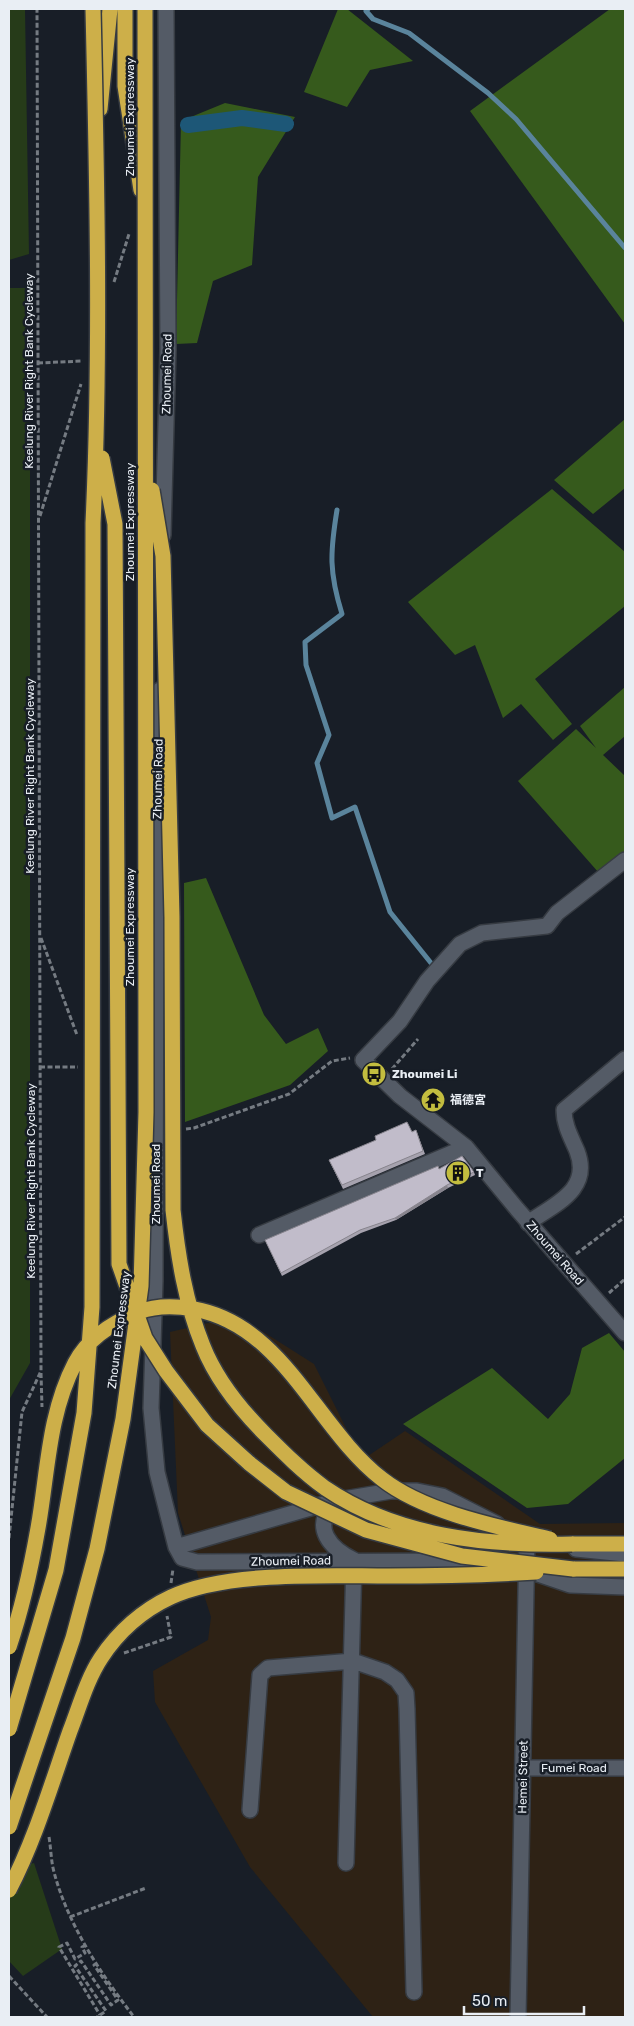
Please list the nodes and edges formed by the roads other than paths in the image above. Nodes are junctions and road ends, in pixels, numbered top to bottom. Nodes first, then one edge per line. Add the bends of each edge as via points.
1 (93, 9) edge
2 (110, 9) edge
3 (124, 9) edge
4 (145, 9) edge
5 (166, 9) edge
6 (96, 148) junction
7 (145, 218) junction
8 (98, 435) junction
9 (145, 447) junction
10 (625, 860) edge
11 (625, 1059) edge
12 (466, 1147) junction
13 (528, 1223) junction
14 (259, 1235) dead end
15 (625, 1334) edge
16 (338, 1500) junction
17 (527, 1537) junction
18 (572, 1544) junction
19 (625, 1544) edge
20 (176, 1547) junction
21 (625, 1554) edge
22 (354, 1560) junction
23 (573, 1569) junction
24 (625, 1569) edge
25 (527, 1570) junction
26 (625, 1587) edge
27 (9, 1647) edge
28 (353, 1661) junction
29 (9, 1729) edge
30 (524, 1768) junction
31 (625, 1768) edge
32 (250, 1810) dead end
33 (9, 1827) edge
34 (346, 1863) dead end
35 (9, 1890) edge
36 (414, 1992) dead end
37 (518, 2017) edge

1 - 6 highway, Zhoumei Expressway, bridge
2 - 6 highway, bridge
3 - 7 highway, bridge via 125,86
4 - 7 highway, Zhoumei Expressway, bridge
5 - 20 street, Zhoumei Road via 168,350 156,864 156,1208 152,1408 158,1472
6 - 8 highway, Zhoumei Expressway, bridge
7 - 9 highway, Zhoumei Expressway, bridge
8 - 23 highway, bridge via 115,524 119,1264 145,1338 207,1425 286,1492 366,1530 435,1549 462,1556
8 - 29 highway, Zhoumei Expressway, bridge via 94,523 92,1307 84,1413 56,1570
9 - 18 highway, bridge via 163,556 172,917 173,1210 178,1257 203,1347 228,1391 257,1426 326,1488 364,1509 410,1527 458,1539 531,1545
9 - 33 highway, Zhoumei Expressway, bridge via 146,1112 141,1286 123,1419 97,1549 73,1638
10 - 12 street, Zhoumei Road via 557,913 547,926 482,933 460,944 427,981 400,1021 363,1060 400,1096
11 - 13 street via 564,1110 564,1121 578,1154 581,1173 575,1190
12 - 13 street, Zhoumei Road
12 - 14 street
13 - 15 street, Zhoumei Road
16 - 17 street via 391,1491 417,1491 442,1496
16 - 20 street
16 - 22 street, Zhoumei Road via 324,1521 325,1534 330,1545
17 - 21 street via 561,1547
17 - 25 street, Hemei Street
18 - 19 highway
18 - 27 highway, bridge via 495,1526 417,1499 383,1480 357,1456 264,1345 238,1325 210,1312 176,1306 147,1309 123,1318 98,1334 76,1361 59,1400 38,1528
20 - 22 street, Zhoumei Road via 182,1558 197,1562
22 - 25 street, Zhoumei Road via 482,1561
22 - 28 street
23 - 24 highway
23 - 35 highway, bridge via 464,1576 308,1576 243,1581 173,1596 146,1610 123,1630 100,1659 80,1705 24,1861
25 - 26 street, Zhoumei Road via 570,1585
25 - 30 street, Hemei Street
28 - 32 street via 268,1668 260,1675
28 - 34 street
28 - 36 street via 385,1672 397,1680 406,1693
30 - 31 street, Fumei Road
30 - 37 street, Hemei Street

